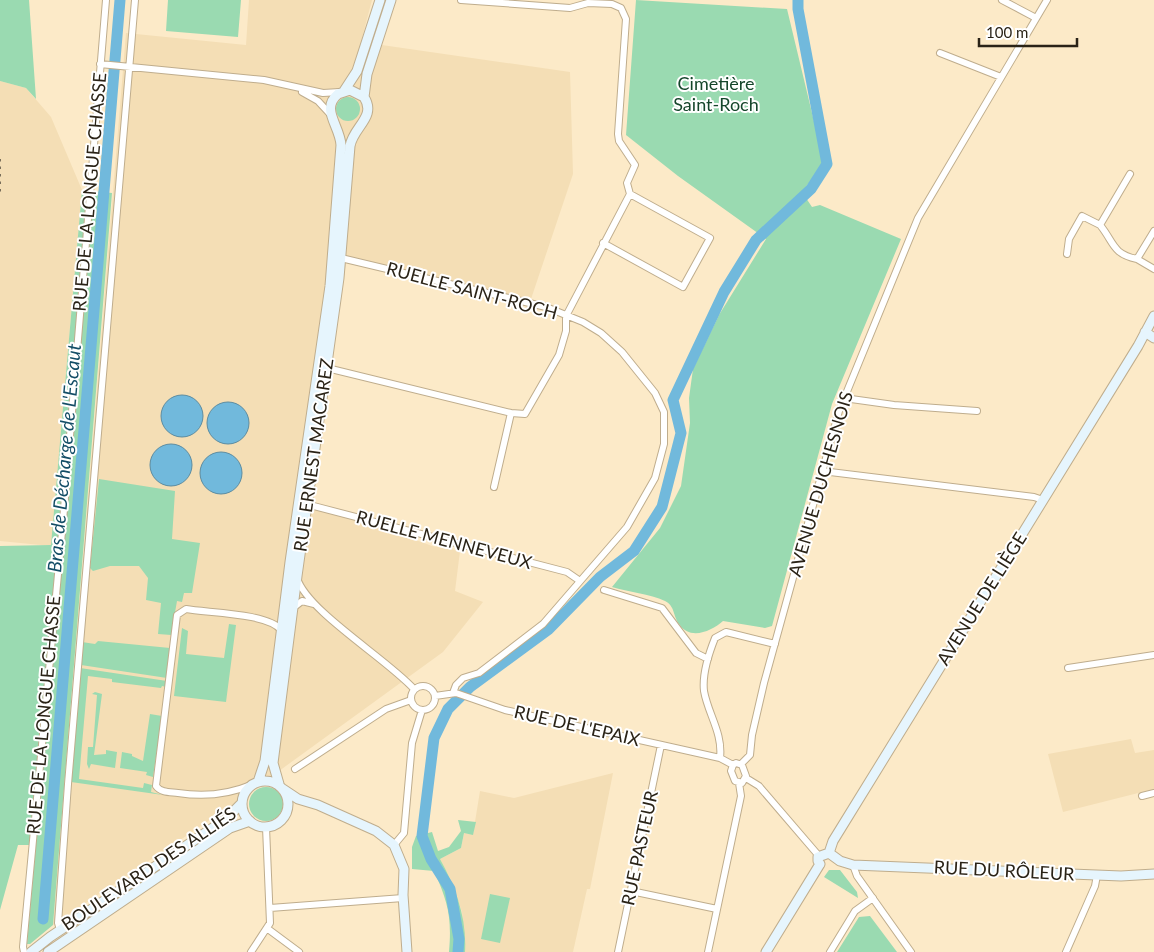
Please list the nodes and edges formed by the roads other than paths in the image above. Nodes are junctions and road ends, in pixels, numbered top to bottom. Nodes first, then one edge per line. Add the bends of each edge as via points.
1 (106, 0) edge
2 (135, 0) edge
3 (380, 0) edge
4 (391, 0) edge
5 (461, 0) edge
6 (1002, 0) edge
7 (1047, 0) edge
8 (586, 1) edge
9 (1036, 18) junction
10 (940, 53) dead end
11 (100, 64) junction
12 (129, 66) junction
13 (1001, 77) junction
14 (292, 87) junction
15 (342, 92) junction
16 (364, 97) junction
17 (330, 114) junction
18 (336, 124) junction
19 (358, 126) junction
20 (1130, 174) dead end
21 (630, 194) junction
22 (1100, 225) junction
23 (1154, 231) edge
24 (603, 243) junction
25 (1067, 254) dead end
26 (341, 258) junction
27 (1137, 259) junction
28 (1154, 269) edge
29 (566, 316) junction
30 (1154, 316) edge
31 (1150, 332) edge
32 (327, 368) junction
33 (844, 398) junction
34 (978, 411) dead end
35 (511, 413) junction
36 (822, 471) junction
37 (494, 486) dead end
38 (1043, 500) junction
39 (306, 504) junction
40 (296, 576) junction
41 (580, 581) junction
42 (604, 590) dead end
43 (317, 606) junction
44 (292, 608) junction
45 (281, 630) junction
46 (775, 644) junction
47 (1154, 655) edge
48 (708, 659) junction
49 (1068, 668) dead end
50 (414, 689) junction
51 (455, 693) junction
52 (435, 696) junction
53 (411, 700) junction
54 (422, 710) junction
55 (661, 745) junction
56 (720, 758) junction
57 (741, 764) junction
58 (732, 765) junction
59 (296, 769) dead end
60 (746, 778) junction
61 (255, 783) junction
62 (740, 783) junction
63 (281, 786) junction
64 (1154, 793) edge
65 (1142, 796) dead end
66 (303, 801) junction
67 (242, 803) junction
68 (288, 808) junction
69 (250, 821) junction
70 (266, 827) junction
71 (394, 845) junction
72 (826, 858) junction
73 (853, 865) junction
74 (1154, 874) edge
75 (1097, 875) junction
76 (631, 891) junction
77 (403, 898) junction
78 (873, 898) junction
79 (270, 908) junction
80 (717, 910) junction
81 (268, 929) junction
82 (60, 930) junction
83 (24, 952) edge
84 (30, 952) edge
85 (48, 952) edge
86 (251, 952) edge
87 (299, 952) edge
88 (407, 952) edge
89 (618, 952) edge
90 (708, 952) edge
91 (766, 952) edge
92 (830, 952) edge
93 (912, 952) edge
94 (1066, 952) edge

1 - 11 street, RUE DE LA LONGUE CHASSE
2 - 12 street, RUE DE LA LONGUE CHASSE
3 - 15 main road via 357,71
4 - 16 main road, RUE ERNEST MACAREZ via 366,74
5 - 8 street via 570,8
6 - 9 street
7 - 9 street, AVENUE DUCHESNOIS
8 - 21 street via 615,5 626,17 618,134 634,165 627,183
9 - 13 street, AVENUE DUCHESNOIS
10 - 13 street
11 - 12 street
11 - 83 street, RUE DE LA LONGUE CHASSE
12 - 14 street via 264,80
12 - 82 street, RUE DE LA LONGUE CHASSE via 61,869
13 - 33 street, AVENUE DUCHESNOIS via 937,183 904,249
14 - 15 street via 322,93
14 - 17 street via 318,101
15 - 16 main road via 355,91
15 - 17 main road via 331,102
16 - 19 main road, RUE ERNEST MACAREZ via 368,112
17 - 18 main road, RUE ERNEST MACAREZ
18 - 19 main road via 346,128
18 - 45 main road, RUE ERNEST MACAREZ via 341,145 331,273
19 - 26 main road, RUE ERNEST MACAREZ via 350,146
20 - 22 street
21 - 24 street
21 - 24 street via 710,238 683,287
22 - 25 street via 1082,216 1070,238
22 - 27 street via 1114,248
23 - 27 street
24 - 29 street
26 - 29 street, RUELLE SAINT-ROCH via 546,307
26 - 32 main road, RUE ERNEST MACAREZ
27 - 28 street
29 - 35 street via 560,352 530,408 523,414
29 - 41 street, RUELLE SAINT-ROCH via 593,328 619,349 655,392 665,421 663,447 648,494 627,527
30 - 31 main road, AVENUE DE LIÈGE
31 - 38 main road, AVENUE DE LIÈGE via 1138,346
32 - 35 street
32 - 39 main road, RUE ERNEST MACAREZ
33 - 34 street
33 - 36 street, AVENUE DUCHESNOIS
35 - 37 street
36 - 38 street
36 - 46 street, AVENUE DUCHESNOIS
38 - 72 main road, AVENUE DE LIÈGE via 833,841
39 - 40 main road, RUE ERNEST MACAREZ
39 - 41 street, RUELLE MENNEVEUX via 566,572
40 - 43 street via 304,592
40 - 44 main road, RUE ERNEST MACAREZ
41 - 51 street, RUELLE SAINT-ROCH via 543,624 479,673 463,678 456,685
42 - 48 street via 662,608 696,653
43 - 44 street via 304,601
43 - 50 street
44 - 63 main road, RUE ERNEST MACAREZ via 273,763
45 - 61 main road, RUE ERNEST MACAREZ via 265,762
45 - 61 street via 270,621 246,617 186,609 177,615 156,786 162,791 206,796
46 - 48 street via 721,633 715,638
46 - 57 street, AVENUE DUCHESNOIS via 750,755
47 - 49 street
48 - 56 street via 704,690 721,741
50 - 52 street via 427,686
50 - 53 street
51 - 52 street, RUE DE L'EPAIX
51 - 55 street, RUE DE L'EPAIX via 505,710
52 - 54 street via 432,707
53 - 54 street via 416,708
53 - 59 street via 386,709
54 - 71 street via 412,743 404,833
55 - 56 street, RUE DE L'EPAIX
55 - 76 street, RUE PASTEUR
56 - 58 street, RUE DE L'EPAIX
57 - 58 street
57 - 60 street
58 - 62 street via 734,779
60 - 62 street
60 - 72 street via 759,786
61 - 63 main road via 269,780
61 - 67 main road via 245,792
62 - 80 street via 741,796
63 - 66 main road
63 - 68 main road via 288,798
64 - 65 street
66 - 68 main road
66 - 71 main road via 318,804 376,830
67 - 69 main road
67 - 82 main road, BOULEVARD DES ALLIÉS via 226,819
68 - 70 main road via 281,820
69 - 70 main road
69 - 85 main road, BOULEVARD DES ALLIÉS via 230,828
70 - 79 street
71 - 77 main road via 404,869
72 - 73 main road, RUE DU RÔLEUR
72 - 91 main road, AVENUE DE LIÈGE
73 - 75 main road, RUE DU RÔLEUR
73 - 78 street
74 - 75 main road, RUE DU RÔLEUR
75 - 94 street
76 - 80 street
76 - 89 street, RUE PASTEUR
77 - 79 street
77 - 88 main road
78 - 92 street via 855,911
78 - 93 street
79 - 81 street
80 - 90 street
81 - 86 street
81 - 87 street
82 - 84 main road, BOULEVARD DES ALLIÉS

